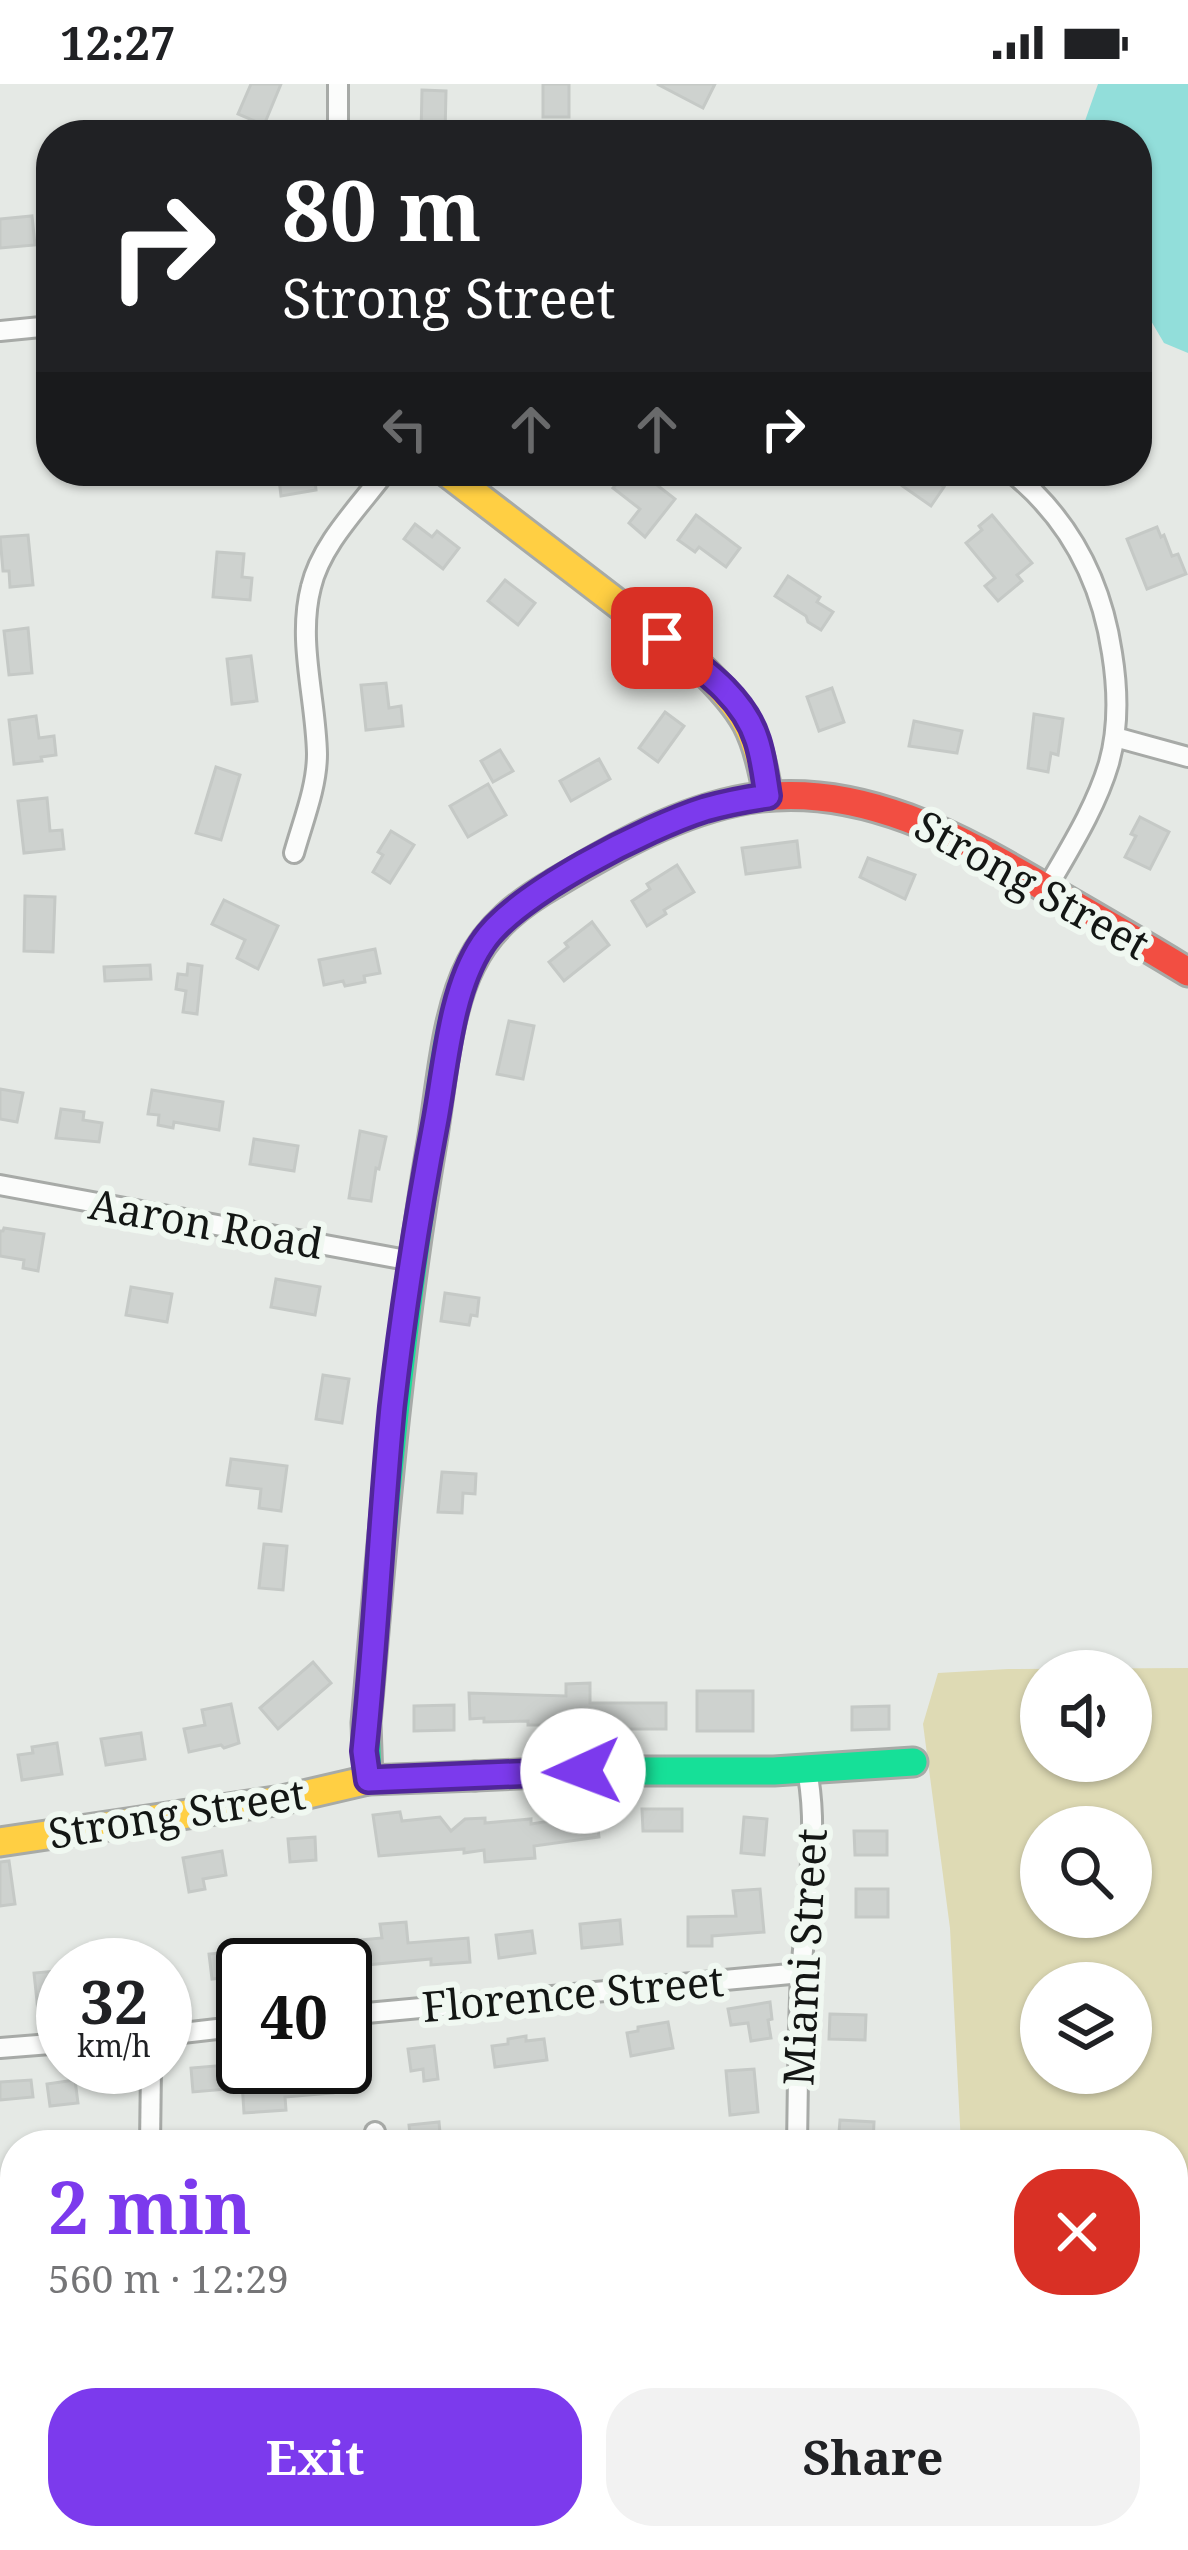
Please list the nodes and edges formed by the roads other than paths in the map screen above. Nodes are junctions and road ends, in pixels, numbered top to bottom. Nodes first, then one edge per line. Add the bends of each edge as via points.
1 (338, 84) edge
2 (338, 120) edge
3 (36, 327) edge
4 (0, 331) edge
5 (375, 486) edge
6 (465, 486) edge
7 (1027, 486) edge
8 (1115, 737) junction
9 (1188, 757) edge
10 (768, 796) junction
11 (294, 853) dead end
12 (1047, 888) junction
13 (1188, 972) edge
14 (0, 1185) edge
15 (412, 1261) junction
16 (913, 1762) dead end
17 (807, 1770) junction
18 (368, 1780) junction
19 (0, 1842) edge
20 (802, 1973) junction
21 (372, 2013) edge
22 (36, 2045) edge
23 (0, 2048) edge
24 (151, 2094) edge
25 (150, 2130) edge
26 (797, 2130) edge

1 - 2 street
3 - 4 street
5 - 11 street via 311,586 317,755
6 - 10 street via 730,695 757,738
7 - 8 street via 1066,529 1094,580 1117,682
8 - 9 street
8 - 12 street via 1093,804
10 - 12 street, Strong Street via 833,798 903,813
10 - 15 street, Strong Street via 645,834 536,894 491,930 458,1003
12 - 13 street, Strong Street
14 - 15 street, Aaron Road
15 - 18 street, Strong Street via 388,1458
16 - 17 street
17 - 18 street
17 - 20 street, Miami Street
18 - 19 street, Strong Street
20 - 21 street, Florence Street
20 - 26 street, Miami Street
22 - 23 street
24 - 25 street

